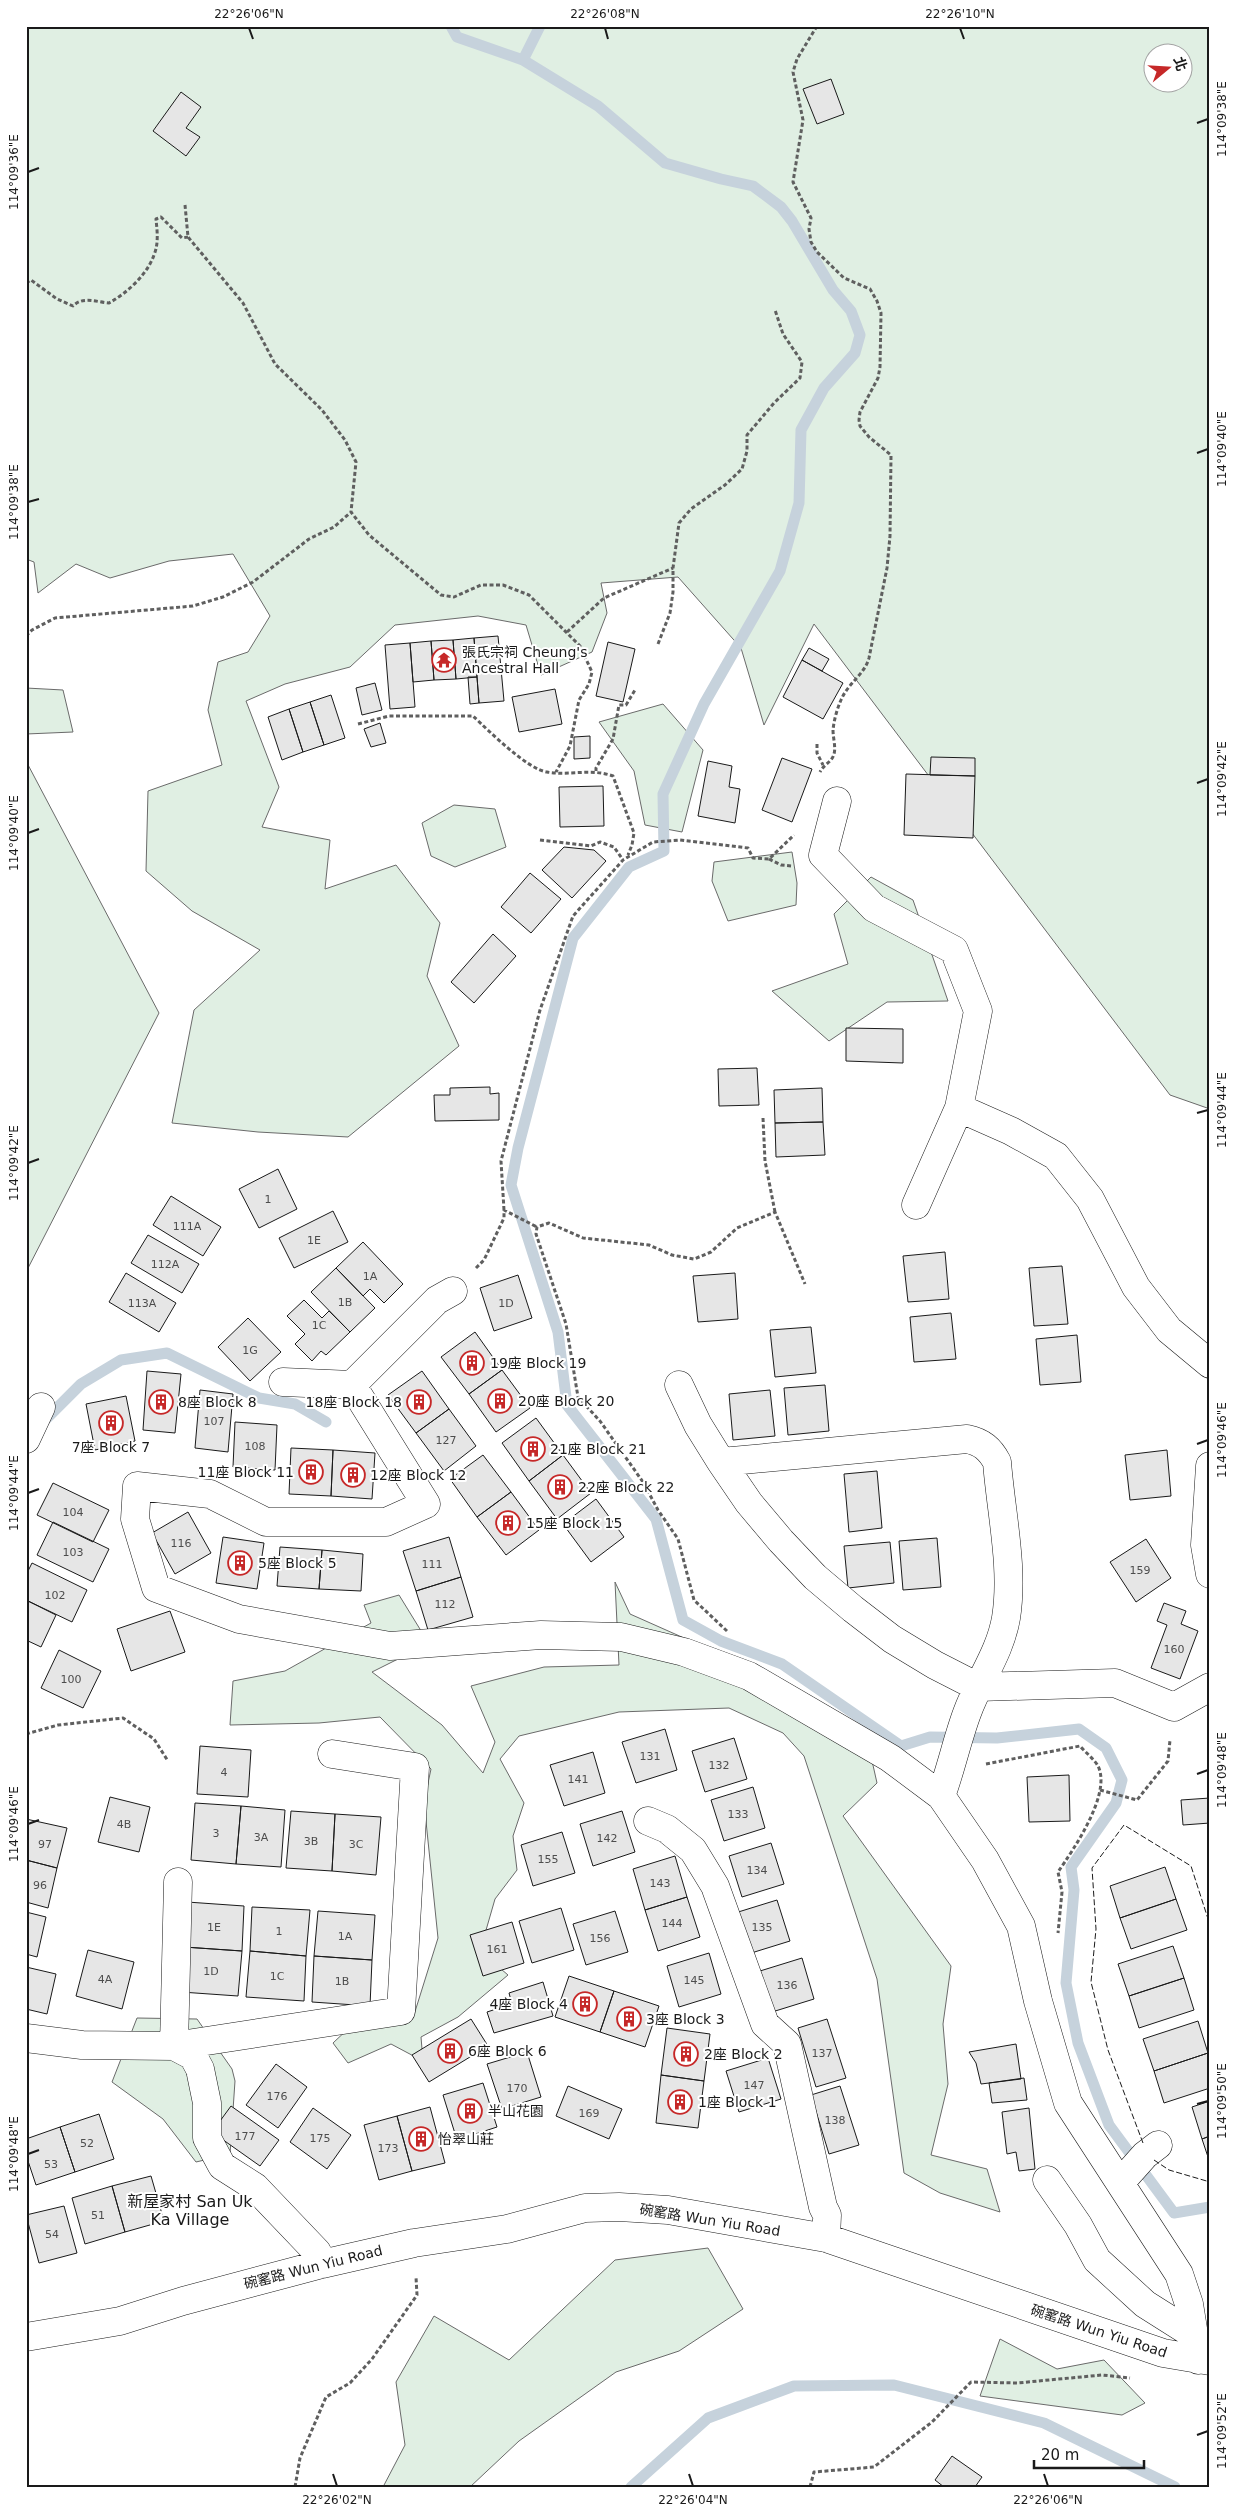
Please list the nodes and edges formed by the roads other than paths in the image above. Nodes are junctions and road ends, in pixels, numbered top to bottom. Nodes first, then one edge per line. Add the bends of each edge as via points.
1 (837, 802) dead end
2 (958, 1108) junction
3 (916, 1205) dead end
4 (453, 1291) road end
5 (1210, 1364) edge
6 (282, 1382) dead end
7 (352, 1385) junction
8 (679, 1385) dead end
9 (41, 1407) dead end
10 (26, 1439) edge
11 (721, 1462) junction
12 (1210, 1466) edge
13 (1210, 1574) edge
14 (978, 1687) junction
15 (1210, 1687) edge
16 (332, 1754) dead end
17 (946, 1784) junction
18 (648, 1821) dead end
19 (178, 1882) dead end
20 (26, 2038) edge
21 (174, 2046) junction
22 (1147, 2154) dead end
23 (1047, 2180) dead end
24 (1120, 2183) junction
25 (826, 2238) junction
26 (322, 2264) junction
27 (26, 2338) edge
28 (1201, 2352) edge

1 - 2 street via 823,855 874,908 954,950 968,985 978,1011
2 - 3 street
2 - 5 street via 1012,1131 1056,1156 1090,1199 1136,1288 1169,1330
4 - 7 street via 437,1300
6 - 7 street
7 - 17 street via 426,1504 386,1522 266,1522 210,1494 137,1486 135,1519 156,1588 239,1619 390,1646 540,1634 621,1637 684,1652 749,1676 890,1758
8 - 11 street
9 - 10 street
11 - 14 street via 749,1503 815,1577 892,1638
11 - 14 street via 968,1439 986,1446 997,1462 1008,1593 1000,1642
12 - 13 street via 1205,1545
14 - 15 street via 1115,1683 1174,1707
14 - 17 street
16 - 21 street via 415,1767 401,2011
17 - 24 street via 1021,1926 1038,2001 1068,2103
18 - 25 street via 667,1829 693,1850 715,1886 765,2024 788,2044 827,2214
19 - 21 street
20 - 21 street via 82,2045
21 - 26 street via 193,2056 200,2069 207,2103 207,2138 222,2166 255,2187 317,2252
22 - 24 street
23 - 28 street via 1097,2260
24 - 28 street via 1179,2274
25 - 26 street, 碗窰路 Wun Yiu Road via 668,2210 602,2207 585,2208 507,2229 414,2243
25 - 28 street, 碗窰路 Wun Yiu Road via 1163,2353
26 - 27 street, 碗窰路 Wun Yiu Road via 120,2320

